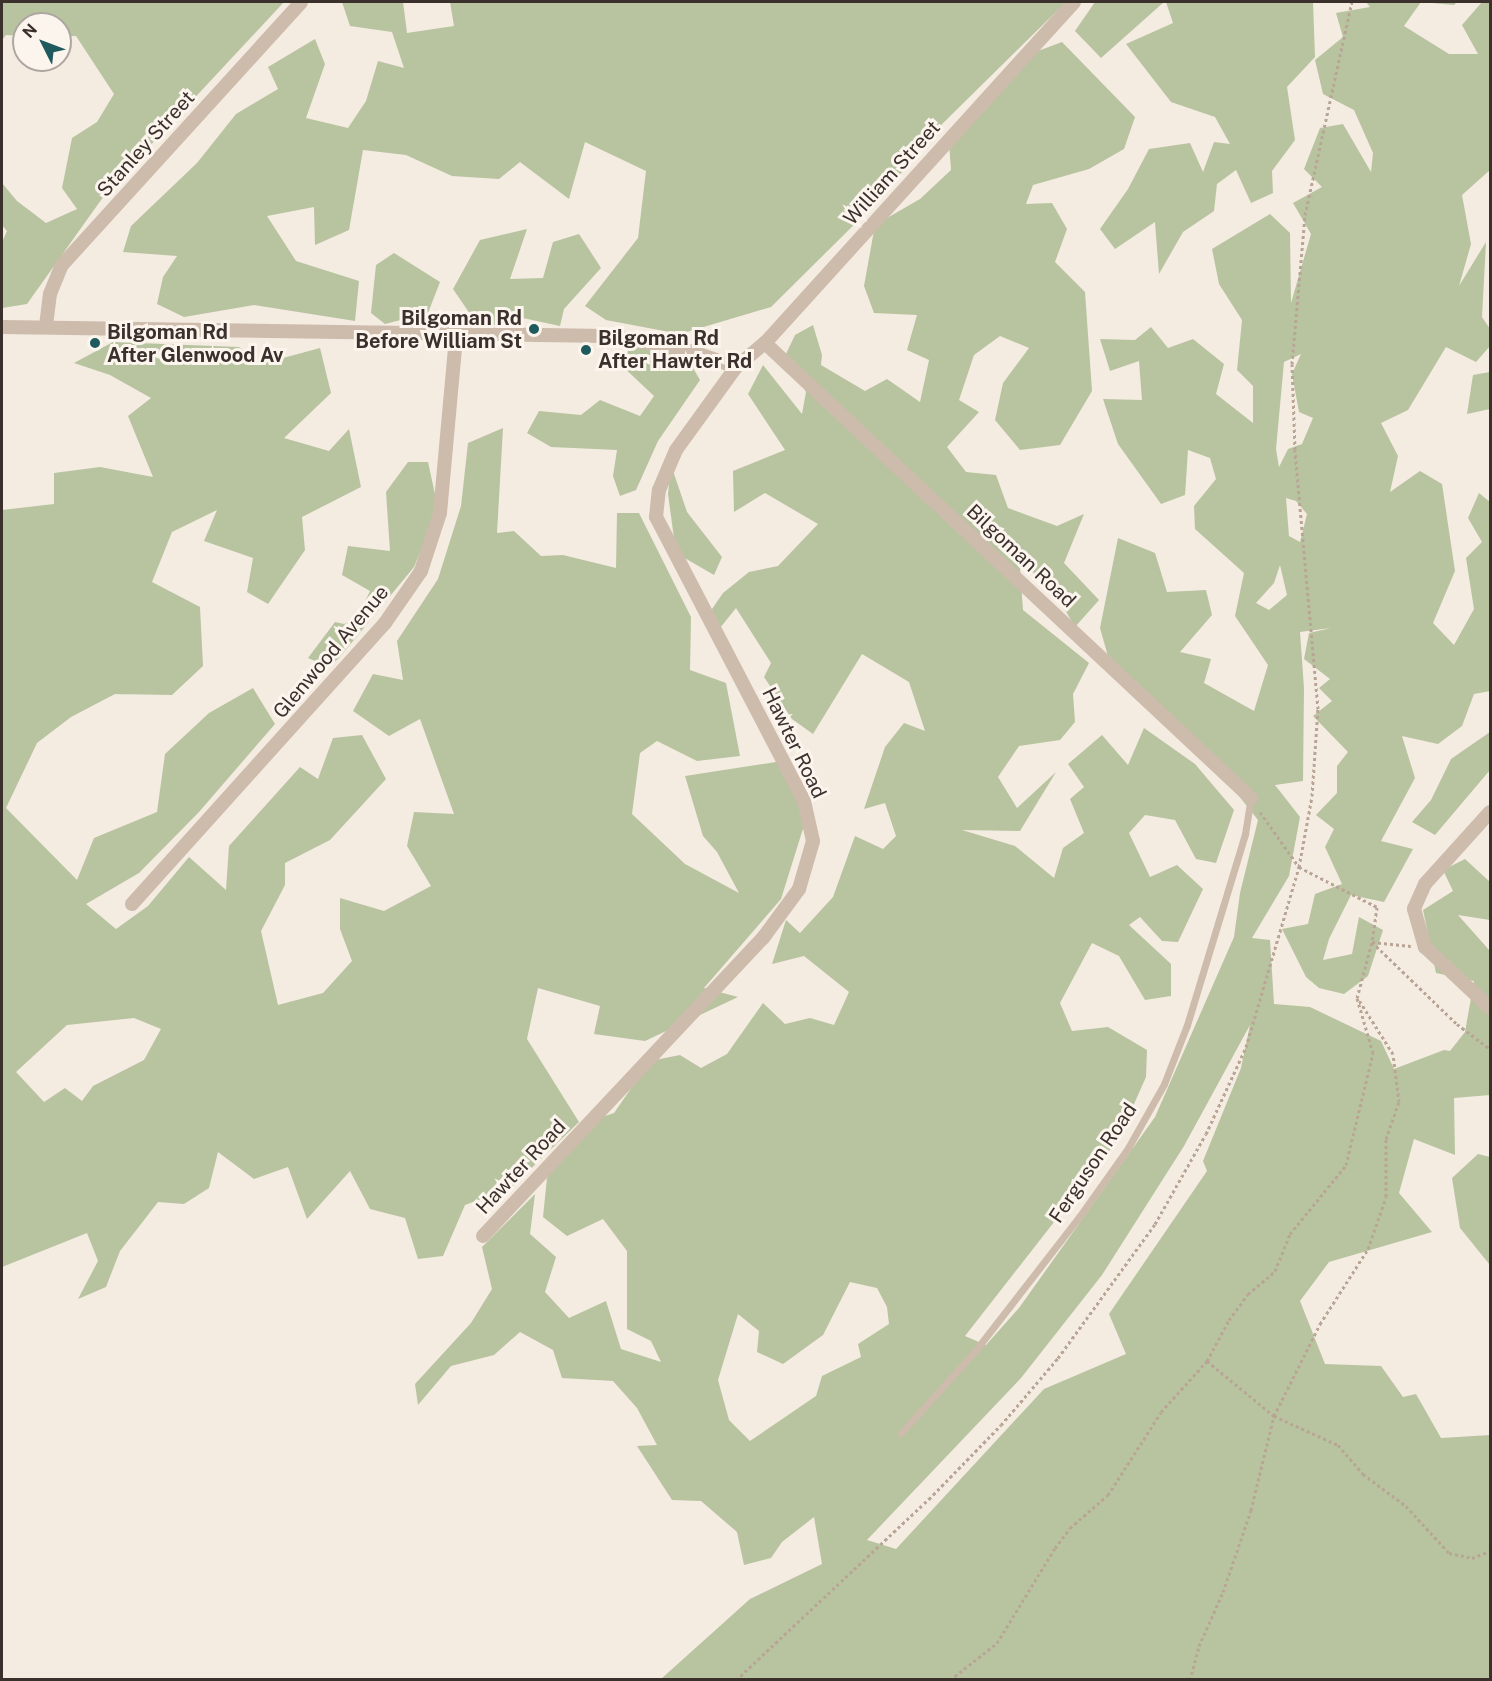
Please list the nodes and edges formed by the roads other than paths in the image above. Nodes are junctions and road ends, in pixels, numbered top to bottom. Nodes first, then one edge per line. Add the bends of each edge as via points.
1 (302, 2) edge
2 (1074, 2) edge
3 (46, 326) junction
4 (2, 327) edge
5 (456, 337) junction
6 (765, 342) junction
7 (736, 368) junction
8 (1251, 798) joint
9 (1491, 813) edge
10 (132, 904) dead end
11 (1491, 1008) edge
12 (483, 1236) dead end
13 (901, 1433) dead end

1 - 3 street, Stanley Street via 62,265 50,294
2 - 6 street, William Street
3 - 4 street
3 - 5 street
5 - 7 street via 607,336 682,348
5 - 10 street, Glenwood Avenue via 440,513 421,571 370,641
6 - 7 street, William Street
6 - 8 street, Bilgoman Road
7 - 12 street, Hawter Road via 676,450 659,490 656,517 804,801 813,841 799,889 763,938
8 - 13 lane, Ferguson Road via 1245,834 1187,1025 1154,1102 1128,1148 1079,1217 975,1351
9 - 11 street via 1425,884 1414,909 1425,947

